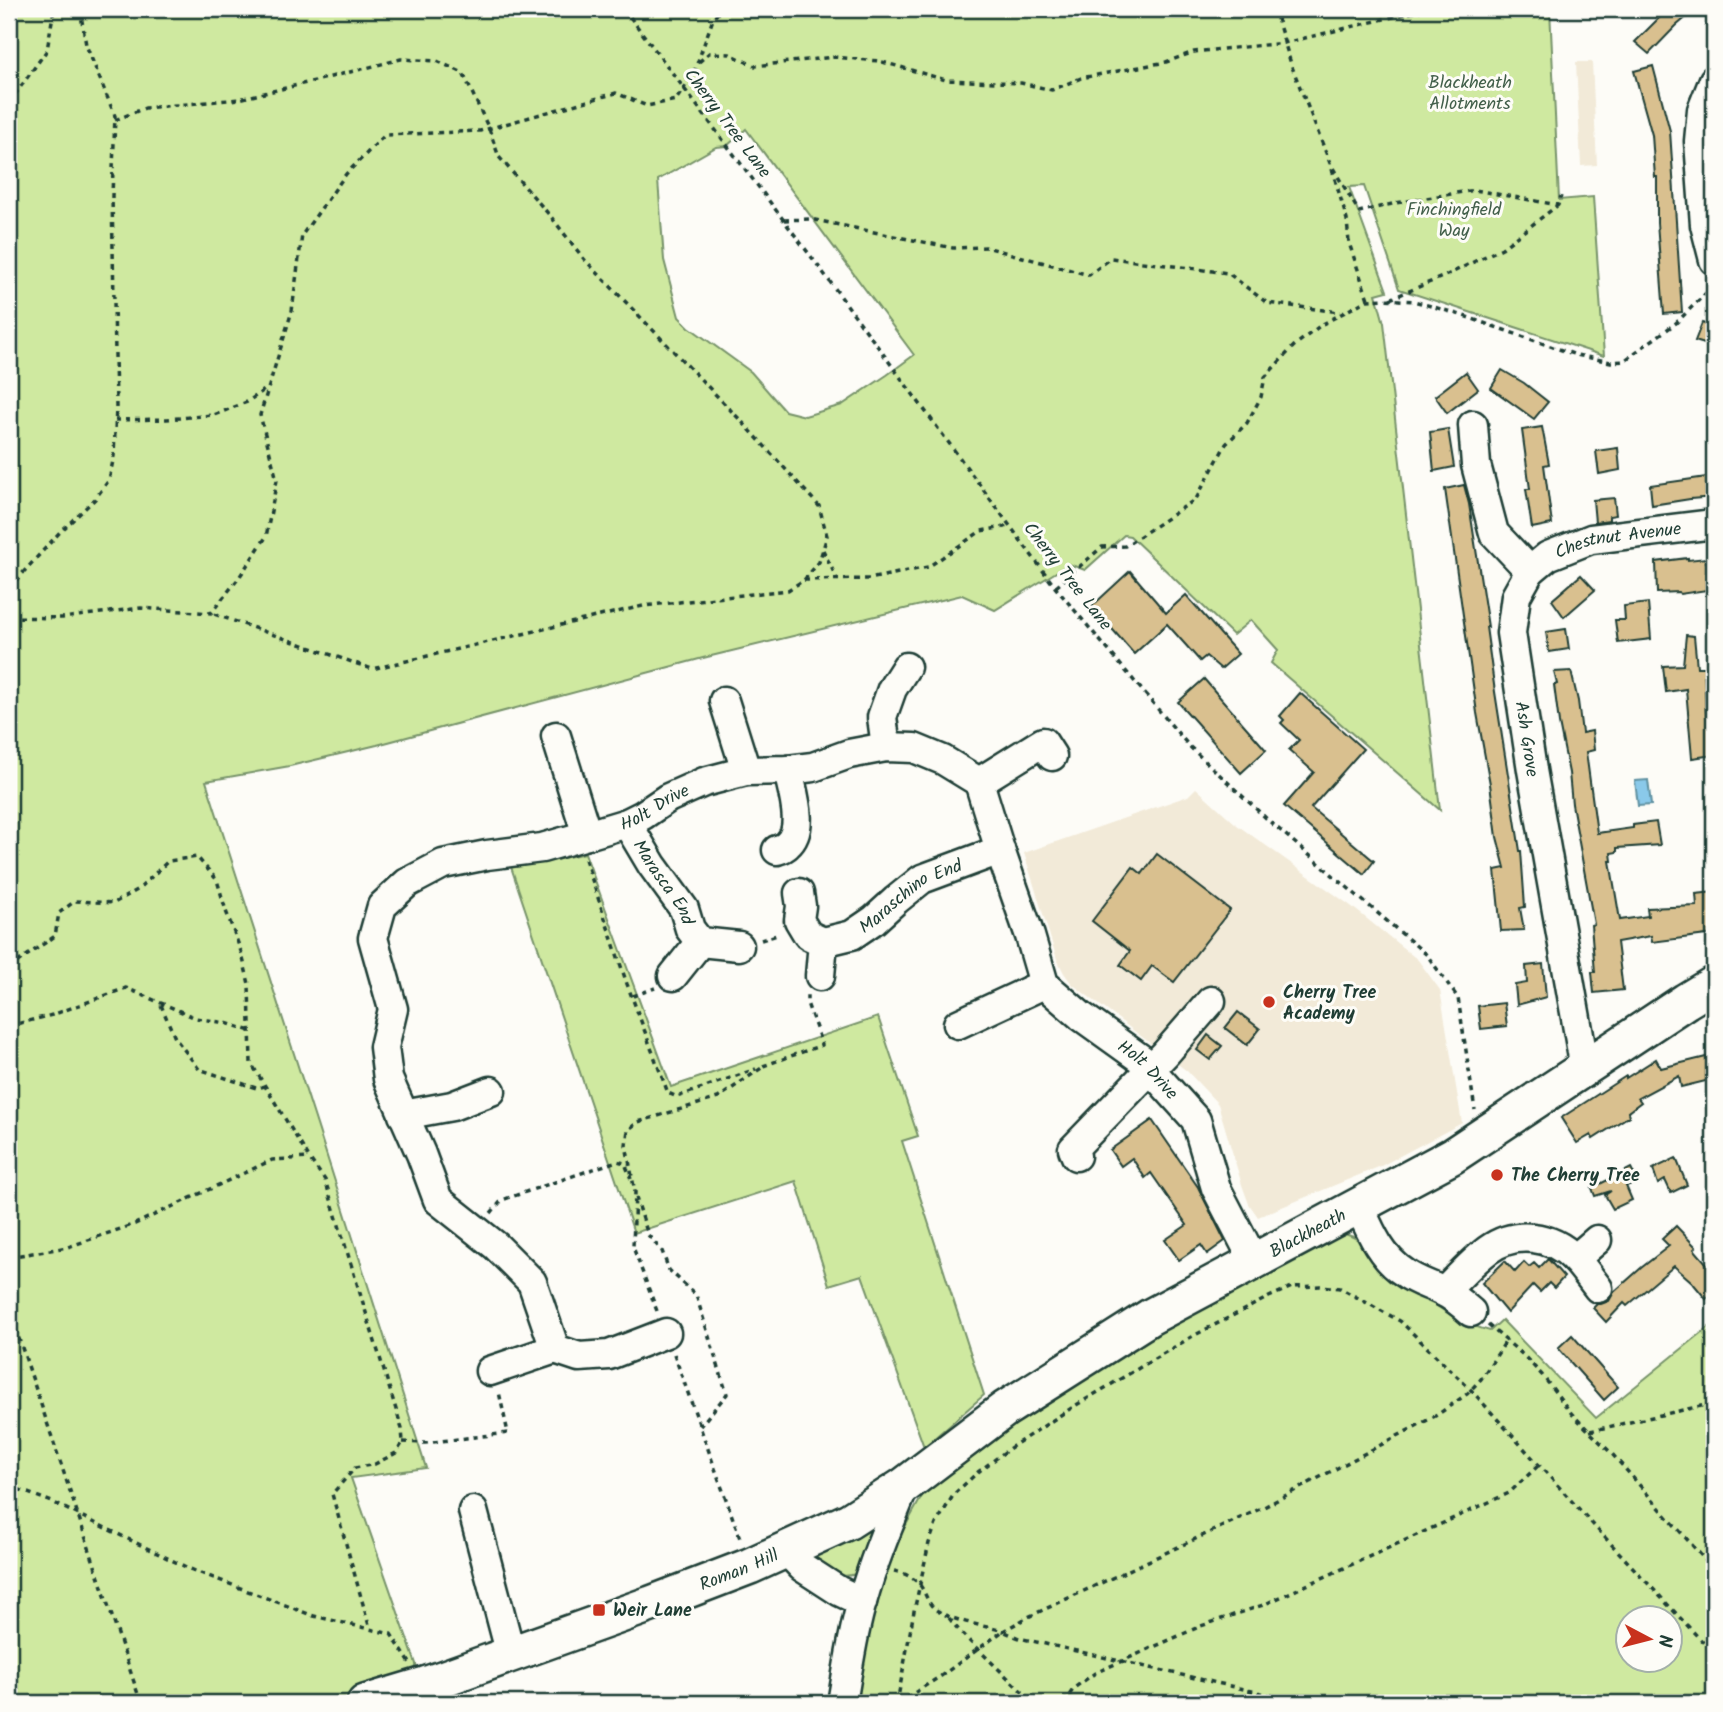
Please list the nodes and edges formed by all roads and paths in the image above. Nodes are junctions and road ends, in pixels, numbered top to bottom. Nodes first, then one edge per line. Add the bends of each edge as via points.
1 (54, 9) edge
2 (80, 9) edge
3 (624, 9) edge
4 (721, 9) edge
5 (1274, 9) edge
6 (1426, 9) edge
7 (1284, 43) junction
8 (697, 64) junction
9 (1714, 80) edge
10 (684, 89) junction
11 (9, 103) edge
12 (115, 120) junction
13 (489, 129) junction
14 (1331, 163) junction
15 (1561, 196) dead end
16 (1558, 205) junction
17 (783, 220) junction
18 (1714, 260) edge
19 (1714, 287) edge
20 (1389, 299) junction
21 (1369, 300) junction
22 (1342, 312) junction
23 (268, 388) junction
24 (115, 420) junction
25 (1473, 425) dead end
26 (1714, 524) edge
27 (1010, 526) junction
28 (823, 550) junction
29 (1530, 571) junction
30 (837, 579) junction
31 (804, 580) junction
32 (1055, 587) junction
33 (9, 588) edge
34 (211, 613) junction
35 (9, 617) edge
36 (906, 667) dead end
37 (724, 701) dead end
38 (556, 736) dead end
39 (886, 747) junction
40 (1052, 756) dead end
41 (788, 770) junction
42 (746, 771) junction
43 (979, 782) junction
44 (627, 823) junction
45 (583, 836) junction
46 (776, 850) dead end
47 (1000, 850) junction
48 (799, 907) joint
49 (700, 942) junction
50 (823, 942) junction
51 (739, 946) joint
52 (9, 968) edge
53 (673, 976) dead end
54 (820, 976) joint
55 (1044, 984) junction
56 (1714, 984) edge
57 (1211, 1001) dead end
58 (161, 1004) junction
59 (974, 1014) dead end
60 (9, 1026) edge
61 (251, 1031) junction
62 (763, 1066) junction
63 (1149, 1068) junction
64 (1585, 1069) junction
65 (265, 1086) junction
66 (491, 1091) dead end
67 (403, 1115) junction
68 (1479, 1139) junction
69 (1072, 1147) dead end
70 (309, 1158) junction
71 (635, 1192) junction
72 (1359, 1206) junction
73 (476, 1230) junction
74 (1597, 1240) dead end
75 (9, 1257) edge
76 (1576, 1259) junction
77 (1254, 1261) junction
78 (1598, 1288) dead end
79 (1444, 1292) junction
80 (9, 1310) edge
81 (1471, 1312) joint
82 (666, 1333) junction
83 (1506, 1341) junction
84 (555, 1349) junction
85 (490, 1371) joint
86 (1471, 1390) junction
87 (1714, 1403) edge
88 (700, 1426) junction
89 (1590, 1431) junction
90 (403, 1442) junction
91 (1539, 1465) junction
92 (905, 1485) junction
93 (9, 1486) edge
94 (474, 1511) dead end
95 (78, 1516) junction
96 (786, 1550) junction
97 (750, 1566) junction
98 (874, 1566) junction
99 (1714, 1570) edge
100 (919, 1584) junction
101 (862, 1602) junction
102 (947, 1616) junction
103 (370, 1629) junction
104 (1003, 1631) junction
105 (978, 1649) junction
106 (1714, 1654) edge
107 (510, 1655) junction
108 (1122, 1661) junction
109 (425, 1685) junction
110 (141, 1703) edge
111 (365, 1703) edge
112 (842, 1703) edge
113 (897, 1703) edge
114 (1034, 1703) edge
115 (1063, 1703) edge
116 (1305, 1703) edge

1 - 11 path via 47,50
2 - 12 path via 86,45
3 - 10 path, Cherry Tree Lane
4 - 8 path
5 - 7 path
6 - 7 path
7 - 8 path via 1194,52 1081,78 1052,90 1021,83 946,80 880,61 834,57 755,66 730,54 709,53
7 - 14 path
8 - 10 path
9 - 18 street via 1702,110 1699,141 1705,225
10 - 13 path via 676,100 647,106 616,93
10 - 17 path, Cherry Tree Lane
12 - 13 path via 145,108 239,99 401,59 437,61 463,73
12 - 24 path
13 - 23 path via 385,135 346,174 302,235 292,311
13 - 28 path via 499,157 584,259 819,506 827,536
14 - 16 path via 1359,212 1475,190
14 - 21 path via 1348,220 1349,243
15 - 16 path
16 - 20 path via 1502,248
17 - 22 path via 810,219 953,248 986,247 1088,275 1111,258 1228,273 1268,303
17 - 27 path, Cherry Tree Lane
19 - 20 path via 1676,323 1624,360 1611,362 1576,355 1413,301
20 - 21 path
21 - 22 path
22 - 32 path via 1294,346 1265,377 1261,397 1247,422 1226,444 1196,499 1125,546 1102,547
23 - 24 path via 214,415
23 - 34 path via 260,415 277,480 266,537
24 - 33 path via 109,480
25 - 29 street via 1476,465 1494,533
26 - 29 street, Chestnut Avenue via 1591,540 1548,555
27 - 30 path via 981,531 928,567 869,579
27 - 32 path, Cherry Tree Lane
28 - 30 path
28 - 31 path
29 - 64 street, Ash Grove via 1516,596 1511,633
30 - 31 path
31 - 34 path via 788,590 643,606 372,669
32 - 68 path, Cherry Tree Lane via 1189,746 1427,955 1458,998
34 - 35 path via 141,608 62,618
36 - 39 street via 882,717
37 - 42 street
38 - 45 street
39 - 41 street, Holt Drive
39 - 43 street, Holt Drive via 914,748
40 - 43 street via 1043,742
41 - 42 street, Holt Drive
41 - 46 street via 797,820 787,845
42 - 44 street, Holt Drive via 704,782
43 - 47 street
44 - 45 street, Holt Drive
44 - 49 street, Marasca End via 684,909
45 - 62 path via 592,881 668,1093 677,1097
45 - 67 street, Holt Drive via 541,848 443,864 407,883 382,906 373,938 393,1009 384,1047 388,1079
47 - 50 street, Maraschino End via 922,879 852,935
47 - 55 street
48 - 50 street via 808,935
48 - 51 path via 779,935
49 - 51 street, Marasca End
49 - 53 street, Marasca End
50 - 54 street
52 - 61 path via 54,936 59,913 75,901 114,903 139,889 168,861 197,857 217,880 242,954
54 - 62 path via 813,974 808,982 807,1003 822,1045
55 - 59 street
55 - 63 street, Holt Drive
56 - 64 main road, Blackheath
57 - 63 street
58 - 60 path via 126,988
58 - 61 path
58 - 65 path via 175,1038 199,1069 256,1088
61 - 65 path via 251,1063
62 - 71 path via 718,1098 638,1122 628,1130 626,1144
63 - 69 street
63 - 77 street, Holt Drive via 1196,1120 1216,1188
64 - 68 main road, Blackheath
65 - 70 path
66 - 67 street via 452,1106
67 - 73 street, Holt Drive via 439,1200
68 - 72 main road, Blackheath
70 - 75 path via 272,1160 135,1224 68,1247
70 - 90 path via 325,1180
71 - 73 path via 625,1163 617,1161 502,1200
71 - 82 path via 633,1247
71 - 88 path via 648,1235 662,1251 669,1270 696,1296 727,1394
72 - 77 main road, Blackheath
72 - 79 street via 1382,1251 1403,1272
73 - 84 street, Holt Drive via 531,1282
74 - 76 street
76 - 78 street
76 - 79 street via 1544,1238 1508,1239 1489,1249
77 - 92 main road, Blackheath via 1150,1317 1005,1409
79 - 81 street
80 - 95 path
81 - 83 path
82 - 84 street via 610,1355 579,1357
82 - 88 path
83 - 86 path
83 - 89 path via 1542,1374
84 - 85 street
85 - 90 path via 501,1396 508,1433
86 - 91 path
86 - 100 path via 1400,1321 1340,1288 1292,1287 1193,1336 1073,1407 978,1472 954,1494 936,1524
86 - 104 path via 1437,1415 1264,1507
87 - 89 path
88 - 97 path
89 - 99 path
90 - 103 path via 396,1453 355,1468 332,1493
91 - 106 path
91 - 108 path via 1509,1493 1263,1605
92 - 96 main road, Roman Hill via 849,1521
92 - 98 street
93 - 95 path
94 - 107 street
95 - 103 path via 190,1569 314,1616
95 - 110 path
96 - 97 main road, Roman Hill
96 - 101 street via 802,1567
97 - 107 main road, Roman Hill
98 - 100 path via 906,1574
98 - 101 street
100 - 102 path via 934,1610
100 - 113 path
101 - 112 street
102 - 104 path
102 - 105 path
103 - 109 path via 391,1634
104 - 105 path
104 - 108 path
105 - 113 path
105 - 114 path
107 - 109 main road, Roman Hill
108 - 115 path via 1073,1688
108 - 116 path
109 - 111 main road, Roman Hill

